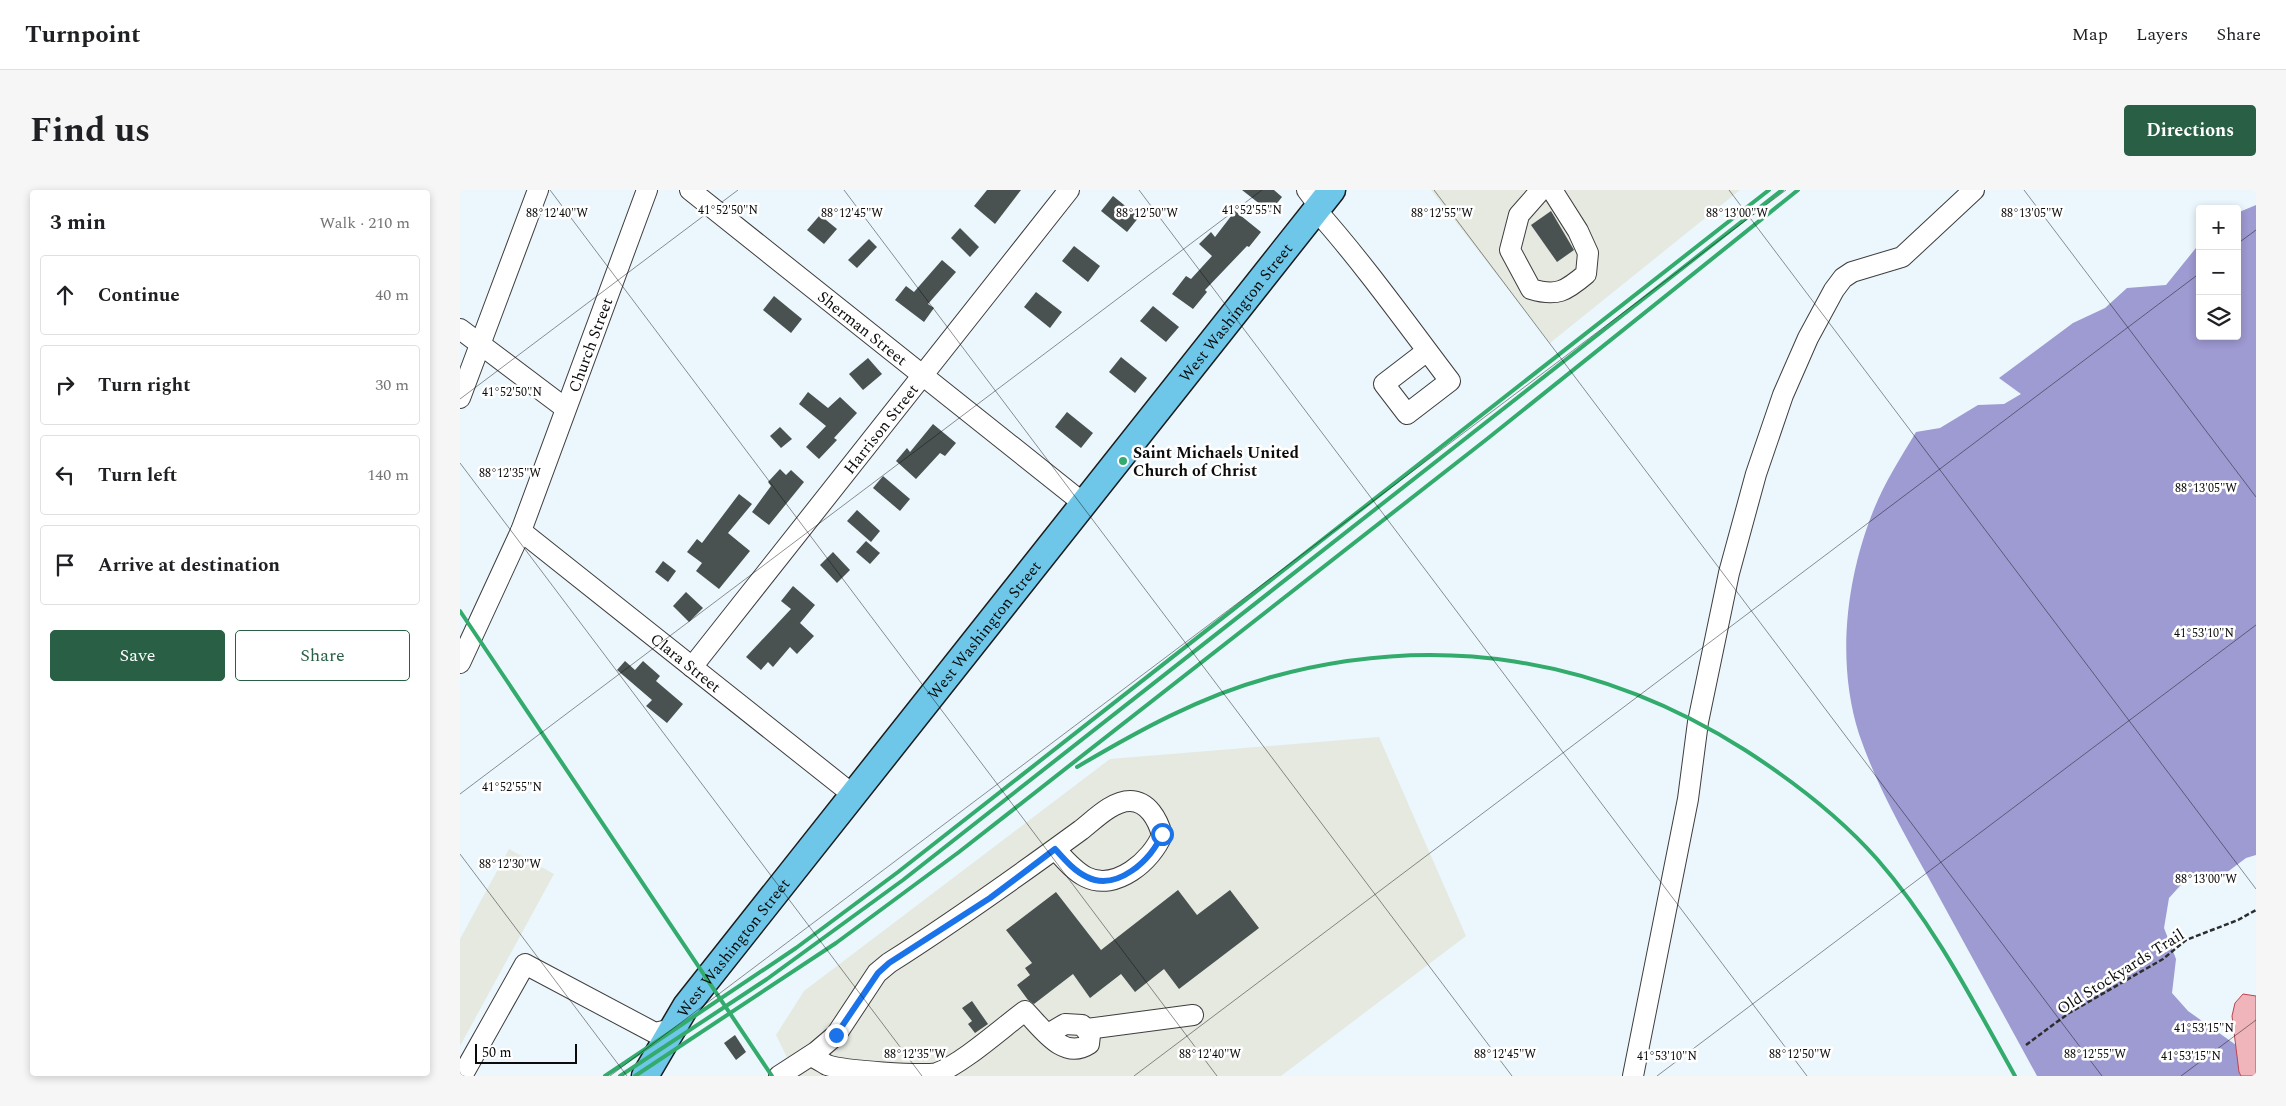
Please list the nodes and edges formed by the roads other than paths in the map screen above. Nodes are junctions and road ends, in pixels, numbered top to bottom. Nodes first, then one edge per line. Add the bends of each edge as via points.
1 (538, 190) edge
2 (647, 190) edge
3 (690, 190) edge
4 (1069, 190) edge
5 (1541, 190) edge
6 (1552, 190) edge
7 (1974, 190) edge
8 (1318, 199) edge
9 (460, 329) edge
10 (480, 344) junction
11 (1427, 351) dead end
12 (923, 374) junction
13 (460, 398) edge
14 (565, 408) junction
15 (1083, 503) junction
16 (521, 531) junction
17 (460, 663) edge
18 (692, 667) junction
19 (852, 794) junction
20 (1055, 849) junction
21 (1193, 1015) dead end
22 (672, 1029) junction
23 (811, 1056) junction
24 (785, 1074) edge
25 (462, 1076) edge
26 (645, 1076) edge
27 (1633, 1076) edge

1 - 10 street
2 - 14 street, Church Street
3 - 12 street, Sherman Street
4 - 12 street, Harrison Street
5 - 6 street via 1519,215 1510,250 1531,289 1549,295 1572,286 1586,274 1588,253
7 - 27 street via 1902,257 1861,268 1843,278 1808,338 1784,395 1756,474 1729,573 1698,722 1688,800
8 - 11 street
8 - 15 main road, West Washington Street
9 - 10 street
10 - 13 street
10 - 14 street
12 - 15 street, Sherman Street
12 - 18 street, Harrison Street
14 - 16 street, Church Street
15 - 19 main road, West Washington Street
16 - 17 street, Church Street
16 - 18 street, Clara Street
18 - 19 street, Clara Street
19 - 22 main road, West Washington Street via 686,1006
20 - 20 street via 1078,872 1102,882 1122,875 1151,856 1162,834 1151,812 1130,801 1112,807
20 - 23 street via 990,898 889,963 878,973 836,1035
21 - 23 street via 1087,1029 1089,1044 1080,1050 1068,1050 1025,1012 947,1068 928,1074 845,1068 828,1065
22 - 25 street via 655,1032 525,964
22 - 26 main road, West Washington Street
23 - 24 street

